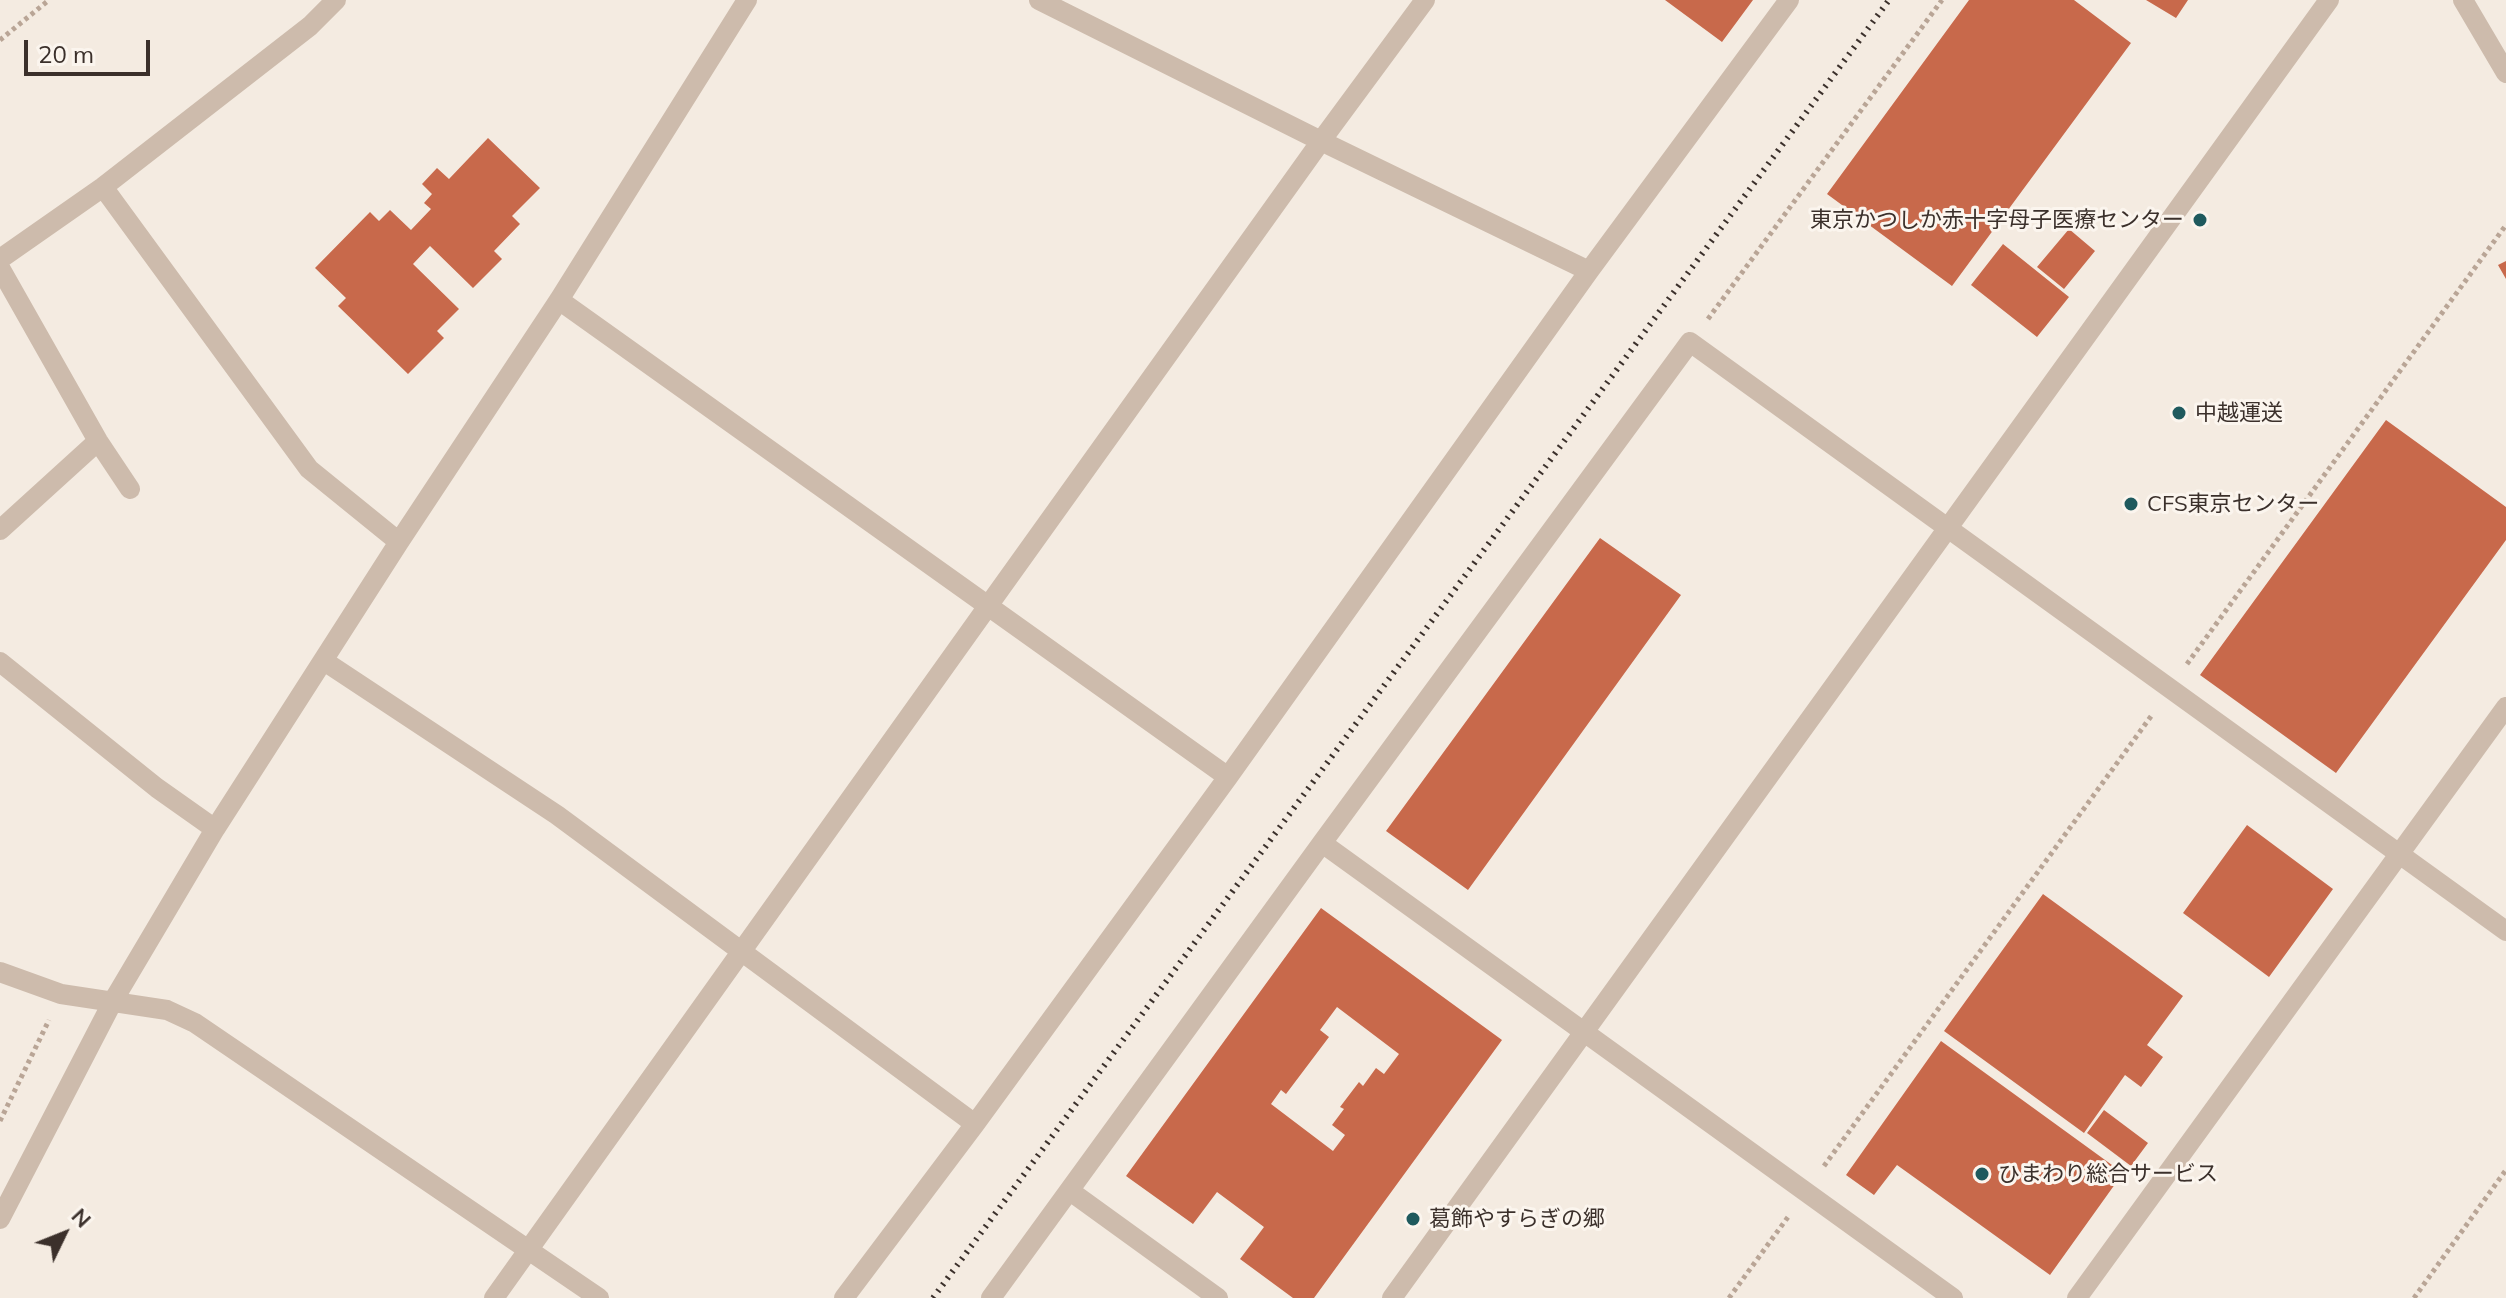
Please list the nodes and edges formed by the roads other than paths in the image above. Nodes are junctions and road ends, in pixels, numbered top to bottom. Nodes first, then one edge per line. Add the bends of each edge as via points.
1 (336, 0) edge
2 (747, 0) edge
3 (1039, 0) edge
4 (1425, 0) edge
5 (1789, 0) edge
6 (2329, 0) edge
7 (2463, 0) edge
8 (2506, 73) edge
9 (1321, 141) junction
10 (103, 187) junction
11 (0, 259) edge
12 (0, 268) edge
13 (1589, 271) junction
14 (559, 300) junction
15 (98, 441) junction
16 (130, 489) dead end
17 (1946, 529) junction
18 (0, 530) edge
19 (399, 542) junction
20 (988, 606) junction
21 (324, 661) junction
22 (0, 662) edge
23 (2506, 707) edge
24 (1228, 777) junction
25 (215, 829) junction
26 (1322, 843) junction
27 (2398, 853) junction
28 (2506, 931) edge
29 (742, 952) junction
30 (0, 972) edge
31 (113, 1001) junction
32 (1583, 1030) junction
33 (975, 1124) junction
34 (1070, 1191) junction
35 (0, 1219) edge
36 (529, 1251) junction
37 (494, 1298) edge
38 (599, 1298) edge
39 (844, 1298) edge
40 (991, 1298) edge
41 (1218, 1298) edge
42 (1392, 1298) edge
43 (1953, 1298) edge
44 (2077, 1298) edge

1 - 10 street via 310,26
2 - 14 street
3 - 9 street
4 - 9 street
5 - 13 street
6 - 17 street
7 - 8 street
9 - 13 street
9 - 20 street
10 - 11 street
10 - 19 street via 309,469
12 - 15 street
13 - 24 street
14 - 19 street
14 - 20 street
15 - 16 street
15 - 18 street
17 - 26 street via 1690,342
17 - 27 street
17 - 32 street
19 - 21 street
20 - 24 street
20 - 29 street
21 - 25 street
21 - 29 street via 557,815
22 - 25 street
23 - 27 street
24 - 33 street
25 - 31 street
26 - 32 street
26 - 34 street
27 - 28 street
27 - 44 street
29 - 33 street
29 - 36 street
30 - 31 street via 61,994
31 - 35 street
31 - 36 street via 167,1010 195,1023
32 - 42 street
32 - 43 street
33 - 39 street
34 - 40 street
34 - 41 street
36 - 37 street
36 - 38 street

